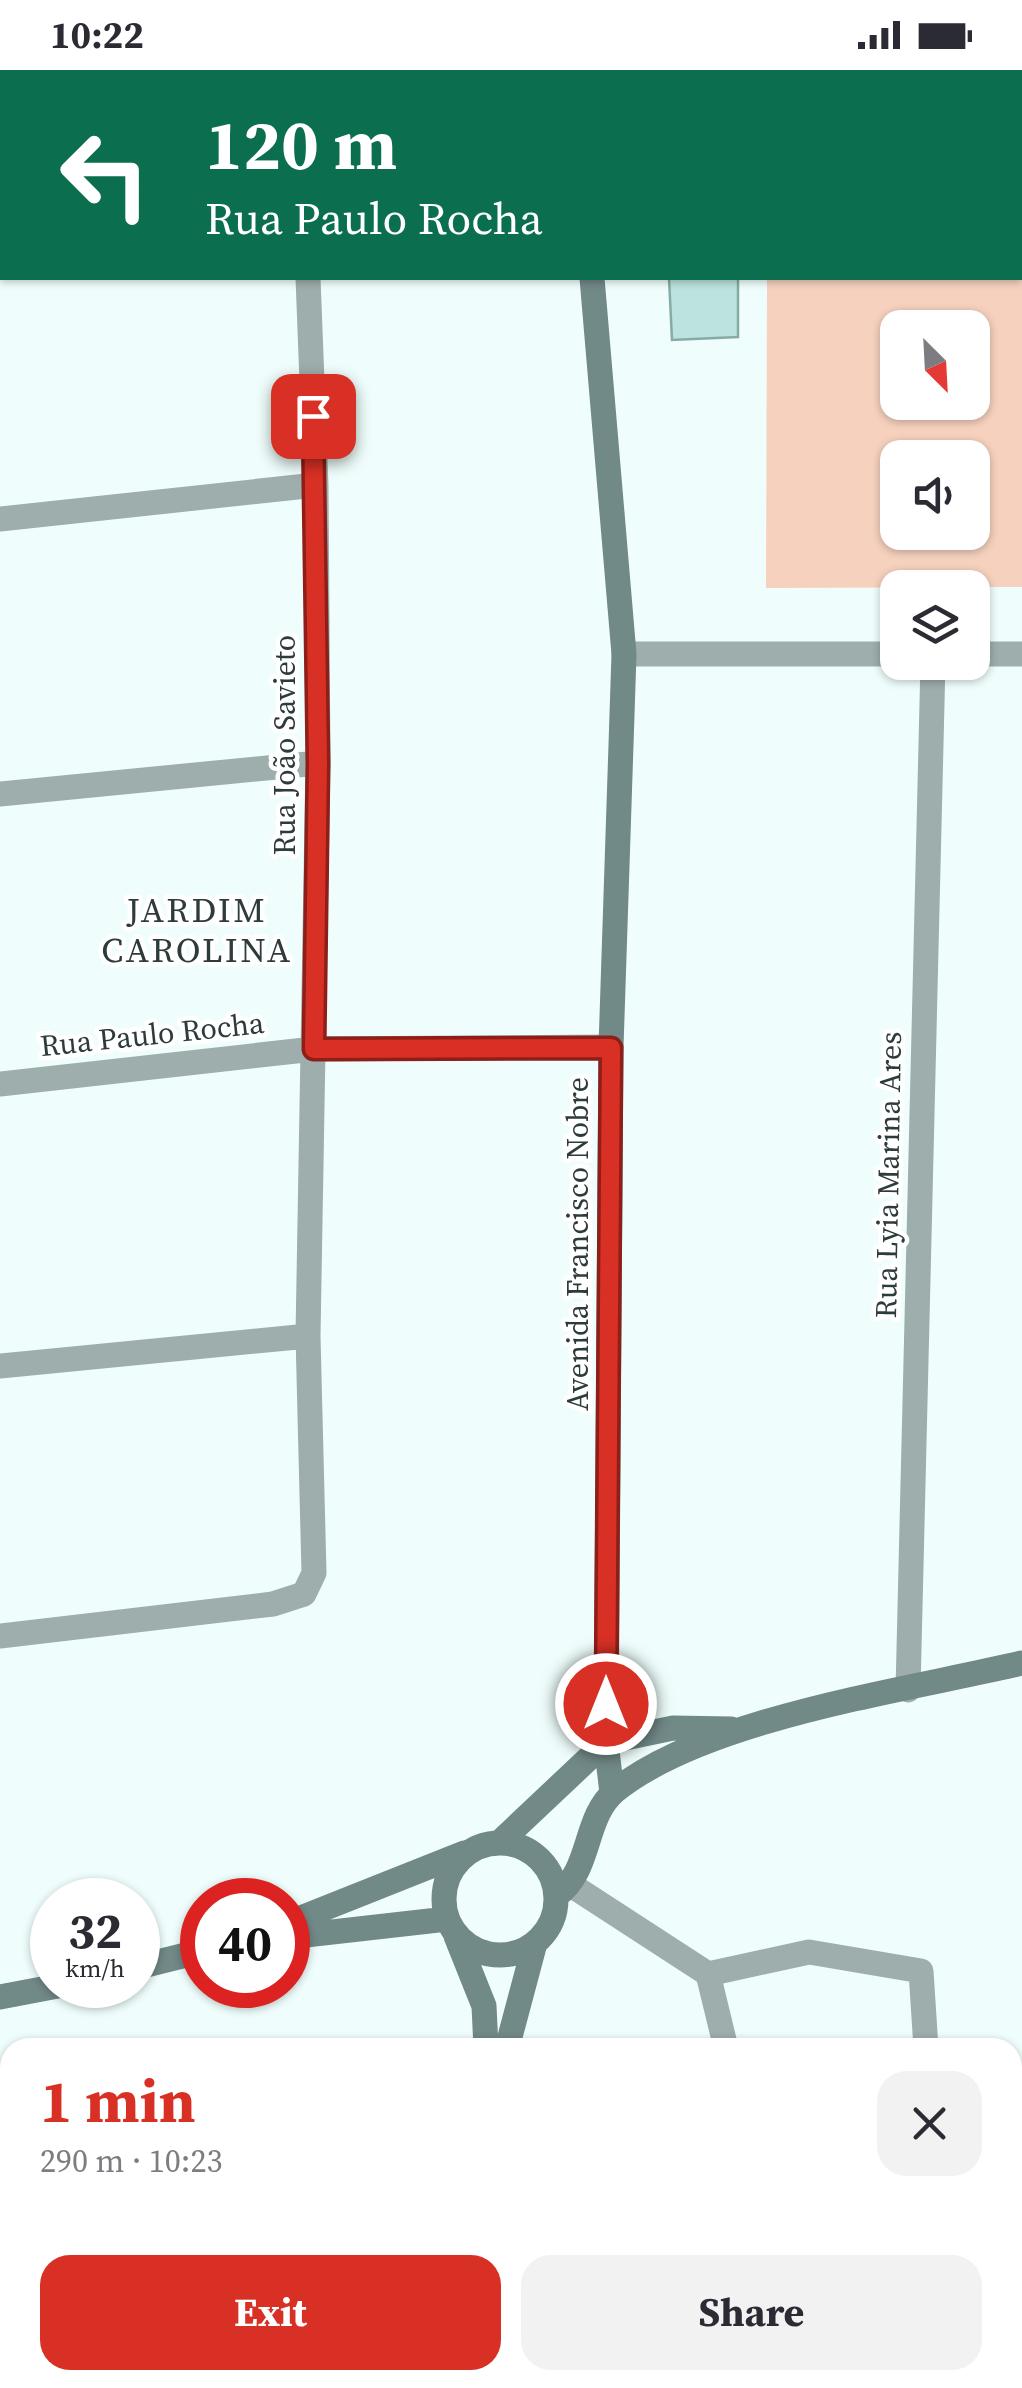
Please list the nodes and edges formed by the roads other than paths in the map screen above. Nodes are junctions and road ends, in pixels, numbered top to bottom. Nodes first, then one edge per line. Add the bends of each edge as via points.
1 (308, 280) edge
2 (592, 280) edge
3 (316, 484) junction
4 (0, 518) edge
5 (624, 654) junction
6 (880, 654) edge
7 (990, 654) edge
8 (1022, 654) edge
9 (933, 680) edge
10 (318, 763) junction
11 (0, 794) edge
12 (611, 1048) junction
13 (314, 1049) junction
14 (0, 1084) edge
15 (308, 1336) junction
16 (0, 1366) edge
17 (0, 1636) edge
18 (1022, 1664) edge
19 (908, 1690) junction
20 (741, 1729) junction
21 (606, 1742) junction
22 (612, 1793) junction
23 (500, 1842) junction
24 (469, 1851) junction
25 (564, 1890) junction
26 (310, 1914) edge
27 (451, 1927) junction
28 (310, 1935) edge
29 (536, 1943) junction
30 (708, 1974) junction
31 (30, 1991) edge
32 (0, 1997) edge
33 (486, 2038) edge
34 (510, 2038) edge
35 (724, 2038) edge
36 (925, 2038) edge

1 - 3 street, Rua João Savieto
2 - 5 street, Avenida Francisco Nobre
3 - 4 street
3 - 10 street, Rua João Savieto
5 - 6 street
5 - 12 street, Avenida Francisco Nobre
7 - 8 street
9 - 19 street, Rua Lyia Marina Ares
10 - 11 street
10 - 13 street, Rua João Savieto
12 - 13 street, Rua Paulo Rocha
12 - 21 street, Avenida Francisco Nobre
13 - 14 street, Rua Paulo Rocha
13 - 15 street, Rua João Savieto
15 - 16 street
15 - 17 street, Rua João Savieto via 314,1574 304,1594 273,1604
18 - 19 street
19 - 20 street
20 - 21 street via 674,1728
20 - 22 street
21 - 22 street, Avenida Francisco Nobre
21 - 23 street
22 - 25 street
23 - 24 street
23 - 25 street via 540,1858
24 - 26 street
24 - 27 street via 446,1882
25 - 29 street
25 - 30 street
27 - 28 street
27 - 29 street via 470,1947 503,1956
27 - 33 street via 484,2006
29 - 34 street
30 - 35 street
30 - 36 street via 809,1952 922,1971
31 - 32 street

